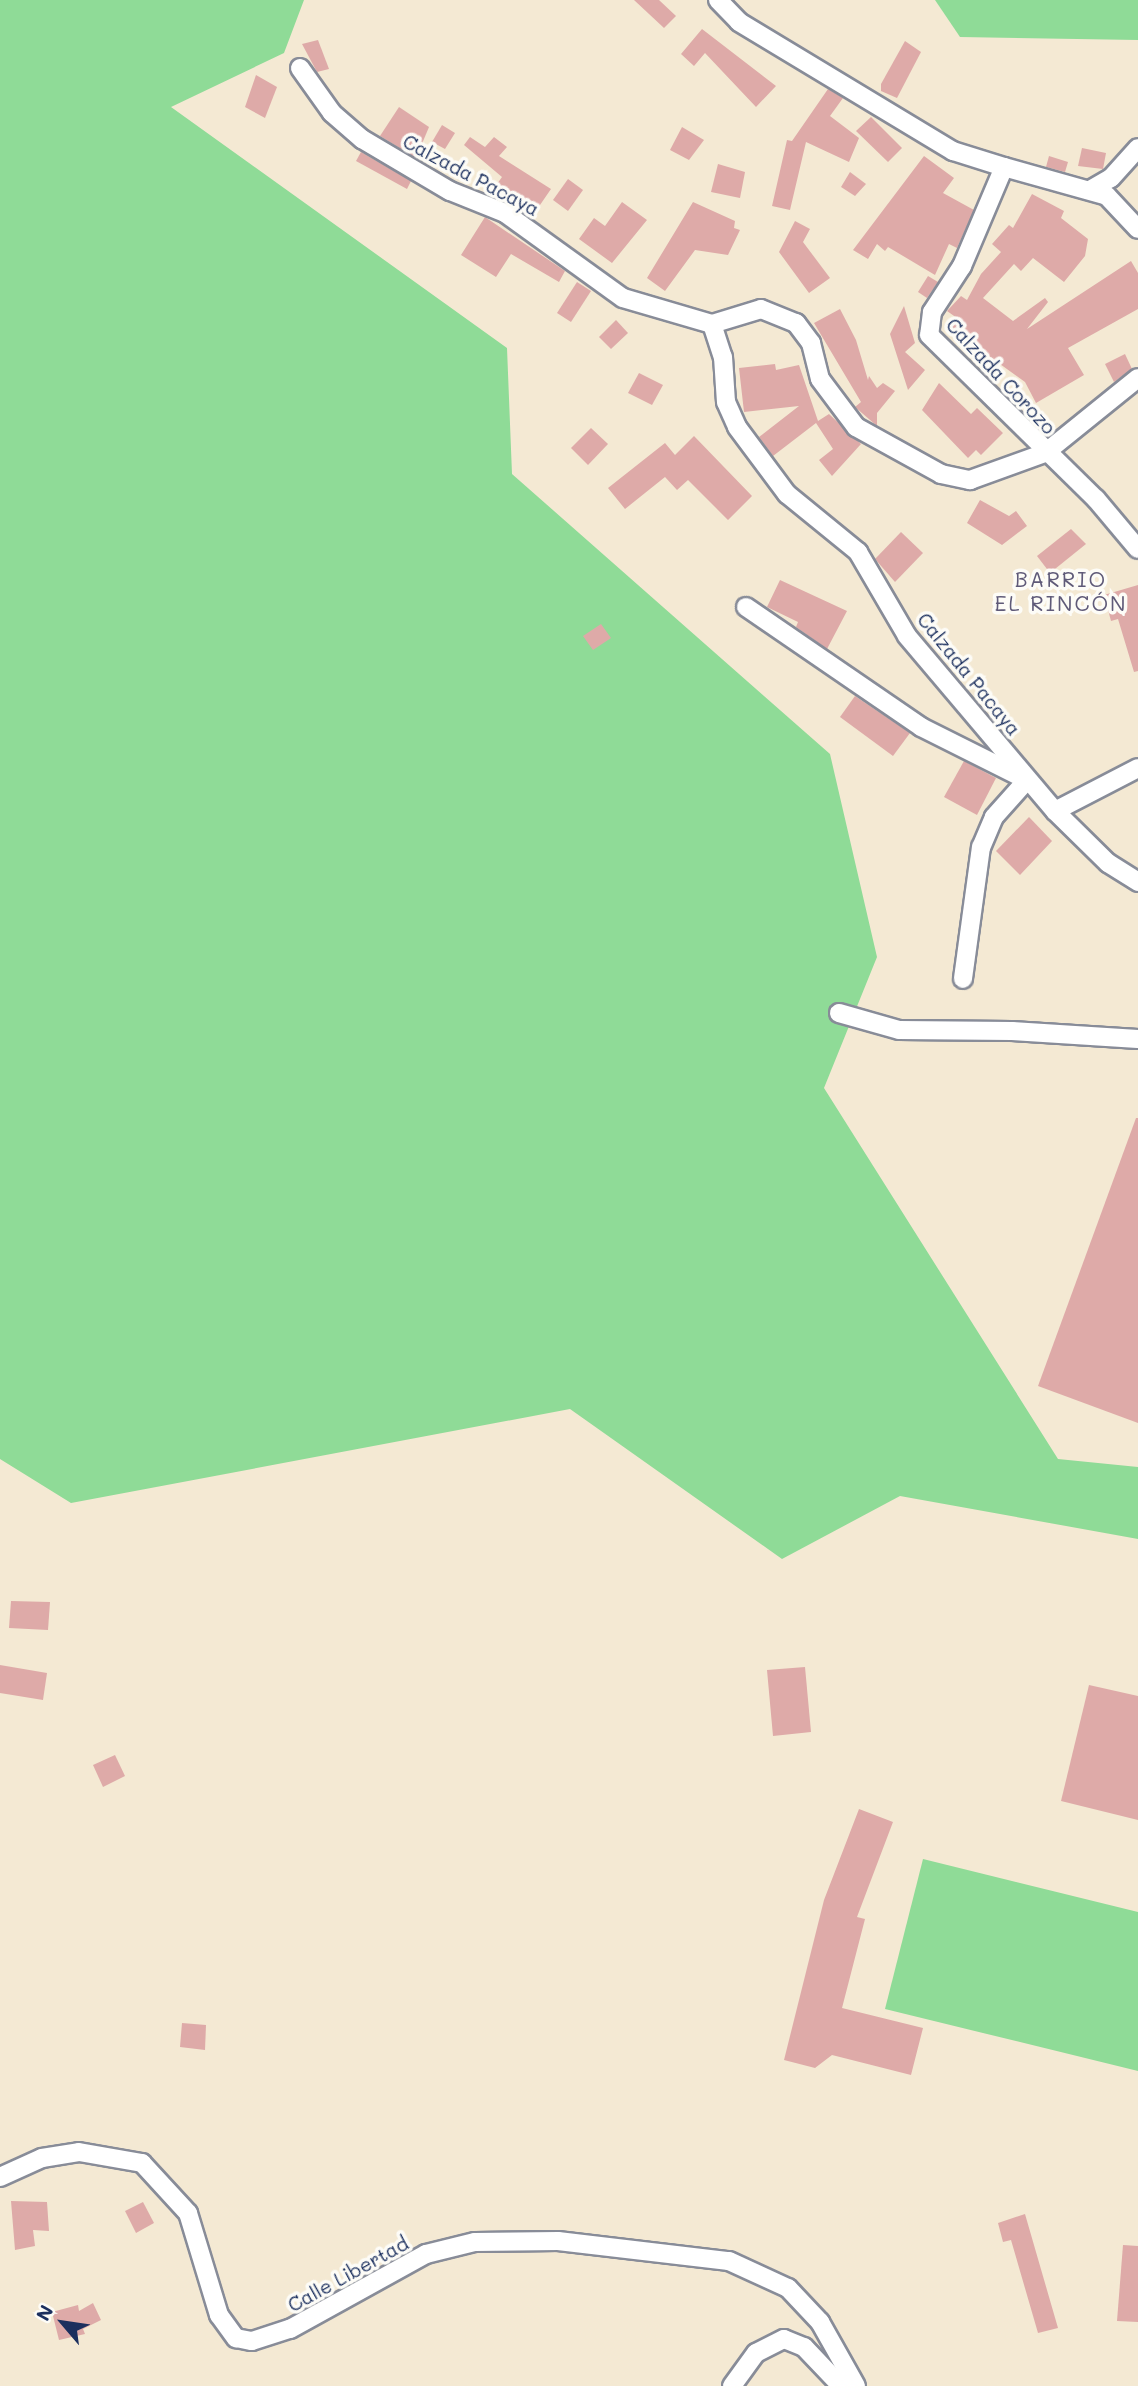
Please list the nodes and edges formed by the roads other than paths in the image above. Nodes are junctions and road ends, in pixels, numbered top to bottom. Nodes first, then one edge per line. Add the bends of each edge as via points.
1 (718, 0) edge
2 (300, 68) dead end
3 (1138, 148) edge
4 (1004, 167) junction
5 (1090, 190) junction
6 (1138, 229) edge
7 (712, 324) junction
8 (1138, 378) edge
9 (1045, 453) junction
10 (1138, 549) edge
11 (746, 607) dead end
12 (1138, 768) edge
13 (1027, 780) junction
14 (1055, 811) junction
15 (1138, 882) edge
16 (963, 979) dead end
17 (838, 1013) dead end
18 (1138, 1039) edge
19 (0, 2176) edge
20 (835, 2366) junction
21 (732, 2386) edge
22 (841, 2386) edge
23 (856, 2386) edge

1 - 4 street via 739,22 953,151
2 - 7 street, Calzada Pacaya via 332,113 362,139 450,191 505,213 623,298
3 - 5 street via 1111,178
4 - 5 street
4 - 9 street, Calzada Corozo via 962,266 932,312 929,335 998,400
5 - 6 street via 1107,196
7 - 9 street via 761,309 796,323 811,343 820,379 856,427 941,474 970,480
7 - 13 street, Calzada Pacaya via 723,357 726,402 737,427 787,495 858,552 907,636
8 - 9 street
9 - 10 street, Calzada Corozo via 1096,499
11 - 13 street via 921,727
12 - 14 street
13 - 14 street, Calzada Pacaya
13 - 16 street via 994,817 981,847
14 - 15 street, Calzada Pacaya via 1108,863
17 - 18 street via 899,1030 1023,1031
19 - 20 street, Calle Libertad via 42,2158 79,2151 142,2163 188,2213 219,2315 236,2338 252,2341 290,2329 426,2254 475,2242 558,2241 729,2261 788,2288 820,2322
20 - 21 street, Calle Libertad via 784,2339 756,2353
20 - 22 street, Calle Libertad
20 - 23 street, Calle Libertad

